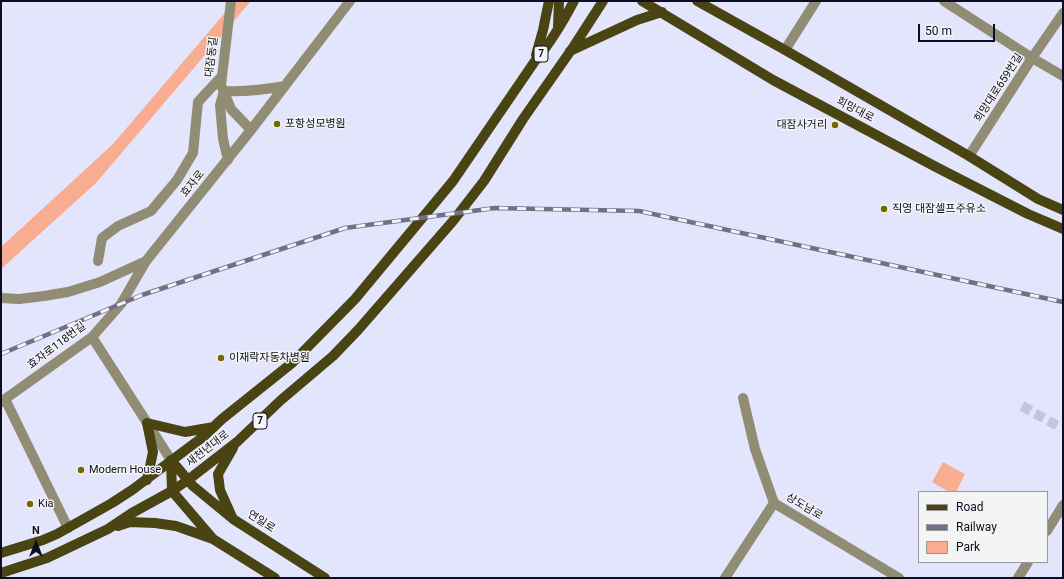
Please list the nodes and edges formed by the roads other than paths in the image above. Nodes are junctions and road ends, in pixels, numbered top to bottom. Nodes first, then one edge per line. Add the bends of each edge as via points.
1 (231, 1) edge
2 (350, 1) edge
3 (549, 1) edge
4 (559, 1) edge
5 (574, 1) edge
6 (603, 1) edge
7 (642, 1) edge
8 (697, 1) edge
9 (816, 1) edge
10 (944, 1) edge
11 (662, 12) junction
12 (1063, 13) edge
13 (558, 28) junction
14 (785, 50) junction
15 (570, 51) junction
16 (1032, 58) junction
17 (535, 61) junction
18 (222, 76) junction
19 (1063, 76) edge
20 (286, 86) junction
21 (224, 91) junction
22 (251, 130) junction
23 (969, 156) junction
24 (228, 160) junction
25 (1063, 210) edge
26 (1063, 229) edge
27 (98, 261) dead end
28 (146, 261) junction
29 (1, 298) edge
30 (92, 337) junction
31 (742, 398) dead end
32 (3, 401) edge
33 (147, 423) junction
34 (214, 427) junction
35 (237, 442) junction
36 (171, 460) junction
37 (147, 480) junction
38 (188, 480) junction
39 (172, 491) junction
40 (774, 502) junction
41 (1063, 505) edge
42 (233, 519) junction
43 (68, 528) junction
44 (108, 529) junction
45 (1048, 530) edge
46 (213, 539) junction
47 (1, 553) edge
48 (1027, 563) edge
49 (1, 573) edge
50 (275, 578) edge
51 (325, 578) edge
52 (725, 578) edge
53 (899, 578) edge
54 (1018, 578) edge

1 - 18 street, 대잠동길
2 - 20 street, 효자로
3 - 17 main road
4 - 13 main road
5 - 13 main road, 7
6 - 15 main road, 7
7 - 11 main road, 희망대로
8 - 14 main road, 희망대로
9 - 14 street
10 - 16 street
11 - 15 main road via 637,20
11 - 26 main road, 희망대로 via 780,83 993,196
12 - 16 street, 희망대로659번길
13 - 17 main road, 7
14 - 23 main road, 희망대로
15 - 35 main road, 새천년대로 / 7 via 484,181 453,221 333,356
16 - 19 street
16 - 23 street, 희망대로659번길
17 - 34 main road, 새천년대로 / 7 via 453,181 356,299 292,363
18 - 21 street, 대잠동길 via 221,85
18 - 27 street via 198,102 194,153 177,180 151,211 118,226 102,238
20 - 21 street via 243,92
20 - 22 street, 효자로
21 - 22 street, 대잠동길 via 231,109
21 - 24 street via 220,105
22 - 24 street, 효자로
23 - 25 main road, 희망대로 via 1038,199
24 - 28 street, 효자로
28 - 29 street, 효자로 via 100,282 68,292
28 - 30 street, 효자로118번길 via 121,304
30 - 32 street, 효자로118번길
30 - 33 street
31 - 40 street via 755,449
32 - 43 street
33 - 34 main road via 186,432
33 - 36 street
33 - 37 main road via 153,452
34 - 36 main road, 새천년대로 / 7
35 - 38 main road, 새천년대로 / 7
35 - 42 main road via 218,474 220,490
36 - 37 main road, 새천년대로 / 7
36 - 38 main road, 연일로
36 - 39 main road
37 - 43 main road, 새천년대로 / 7
38 - 39 main road, 새천년대로 / 7
38 - 42 main road, 연일로
39 - 44 main road, 새천년대로 / 7
39 - 46 main road
40 - 52 street, 상도남로
40 - 53 street, 상도남로
41 - 45 street
42 - 51 main road, 연일로
43 - 47 main road, 새천년대로 / 7 via 43,540
44 - 46 main road via 130,522 155,523 176,526
44 - 49 main road, 새천년대로 / 7 via 48,558
46 - 50 main road
48 - 54 street

